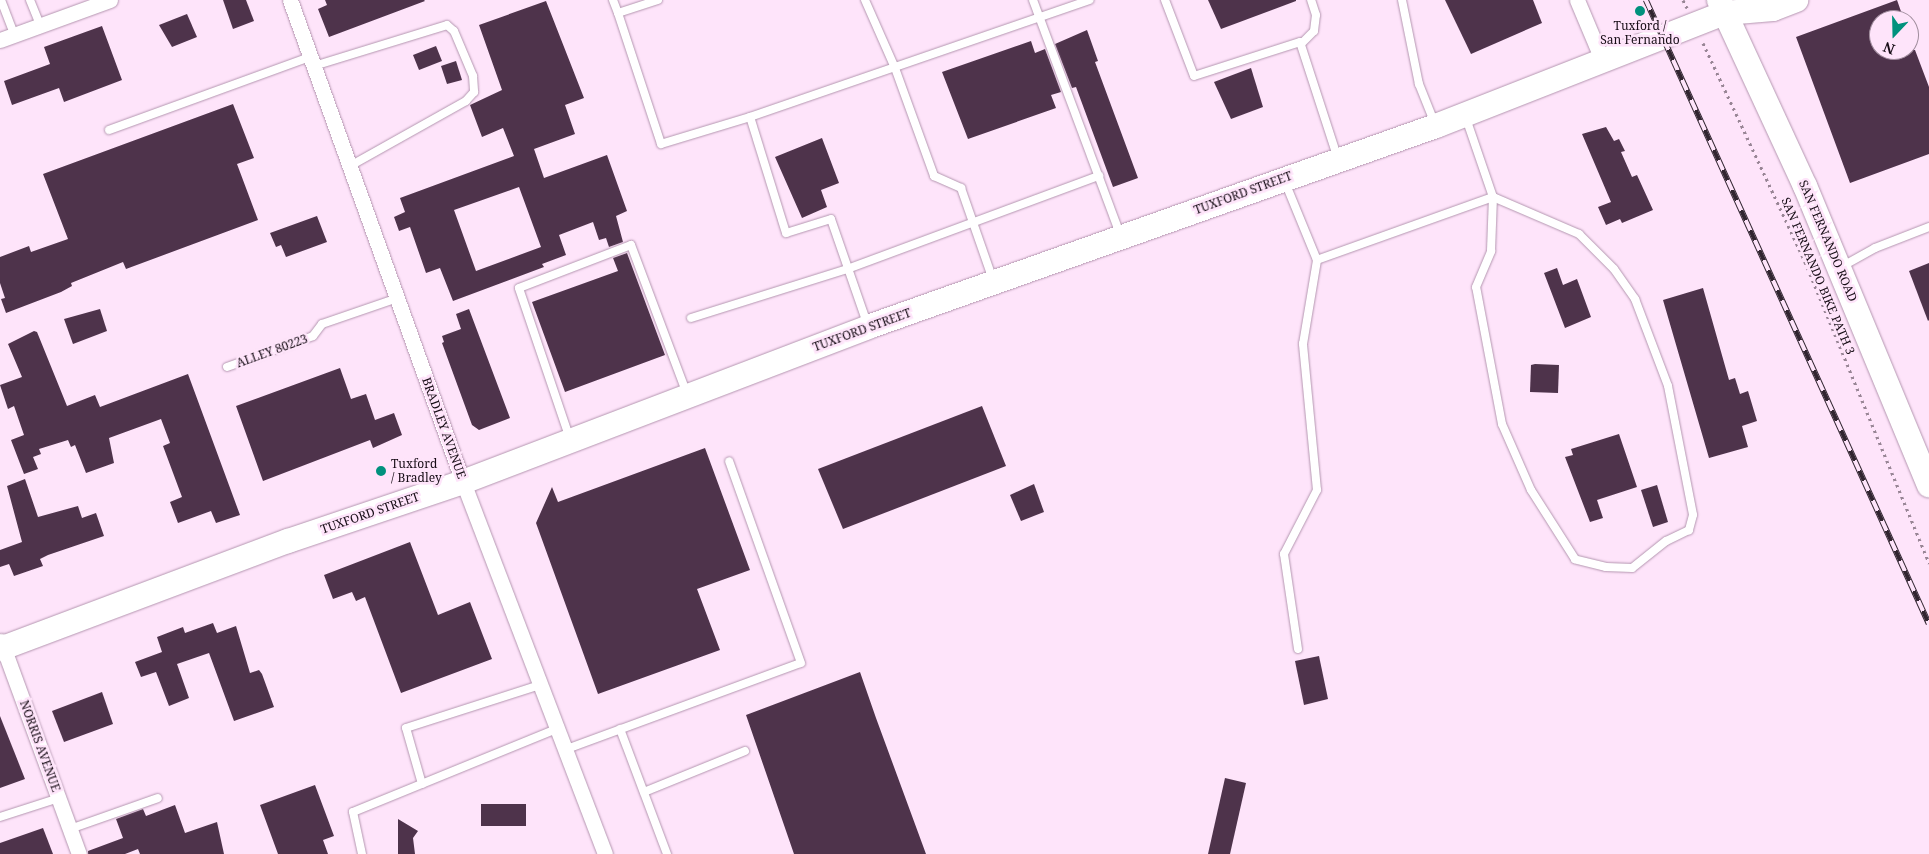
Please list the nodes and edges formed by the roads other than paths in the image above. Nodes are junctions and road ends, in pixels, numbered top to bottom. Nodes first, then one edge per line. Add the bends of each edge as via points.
1 (1, 0) edge
2 (30, 0) edge
3 (110, 0) edge
4 (290, 0) edge
5 (614, 0) edge
6 (658, 0) edge
7 (865, 0) edge
8 (1032, 0) edge
9 (1089, 0) edge
10 (1166, 0) edge
11 (1311, 0) edge
12 (1402, 0) edge
13 (1577, 0) edge
14 (1796, 0) edge
15 (1727, 4) edge
16 (618, 13) junction
17 (1040, 18) junction
18 (40, 25) junction
19 (14, 34) junction
20 (0, 40) edge
21 (1301, 44) junction
22 (312, 61) junction
23 (1603, 62) junction
24 (895, 68) junction
25 (1465, 114) junction
26 (750, 117) junction
27 (1436, 126) junction
28 (109, 130) dead end
29 (1338, 159) junction
30 (350, 166) junction
31 (1099, 176) junction
32 (1283, 179) junction
33 (1493, 197) junction
34 (973, 224) junction
35 (1929, 227) edge
36 (1121, 236) junction
37 (1318, 260) junction
38 (1840, 268) junction
39 (847, 269) junction
40 (994, 282) junction
41 (398, 298) junction
42 (692, 318) dead end
43 (868, 327) junction
44 (227, 367) dead end
45 (687, 395) junction
46 (570, 439) junction
47 (729, 461) dead end
48 (463, 482) junction
49 (1929, 485) edge
50 (1, 645) edge
51 (1298, 649) dead end
52 (540, 685) junction
53 (620, 728) junction
54 (556, 729) junction
55 (564, 750) junction
56 (745, 751) dead end
57 (422, 784) junction
58 (644, 792) junction
59 (59, 798) junction
60 (158, 798) dead end
61 (0, 817) edge
62 (70, 829) junction
63 (79, 854) edge
64 (362, 854) edge
65 (602, 854) edge
66 (668, 854) edge

1 - 19 lane
2 - 18 lane
3 - 18 street
4 - 22 street, BRADLEY AVENUE
5 - 16 lane
6 - 16 lane
7 - 24 lane
8 - 17 lane
9 - 17 lane
10 - 21 lane via 1194,76
11 - 21 lane via 1316,15 1314,31
12 - 27 lane via 1419,84
13 - 23 street
14 - 15 main road, TUXFORD STREET via 1773,8
15 - 23 main road, TUXFORD STREET via 1695,24
15 - 38 main road, SAN FERNANDO ROAD
16 - 26 lane via 661,144
17 - 24 lane
17 - 31 lane
18 - 19 street
19 - 20 street
21 - 29 lane
22 - 28 lane
22 - 30 street, BRADLEY AVENUE
22 - 30 lane via 447,25 454,31 473,76 474,92 466,101
23 - 25 main road, TUXFORD STREET
24 - 26 lane
24 - 34 lane via 934,176 961,188
25 - 27 main road, TUXFORD STREET
25 - 33 lane
26 - 39 lane via 786,233 831,219
27 - 29 main road, TUXFORD STREET
29 - 32 main road, TUXFORD STREET
30 - 41 street, BRADLEY AVENUE
31 - 34 lane
31 - 36 lane
32 - 36 main road, TUXFORD STREET
32 - 37 lane
33 - 33 lane via 1491,251 1476,288 1502,424 1531,490 1575,559 1606,567 1632,568 1666,540 1690,530 1693,514 1668,386 1635,299 1614,269 1579,234
33 - 37 lane
34 - 39 lane
34 - 40 lane
35 - 38 lane via 1875,248
36 - 40 main road, TUXFORD STREET
37 - 51 lane via 1303,344 1317,490 1284,554
38 - 49 main road, SAN FERNANDO ROAD
39 - 42 lane
39 - 43 lane
40 - 43 main road, TUXFORD STREET
41 - 44 lane, ALLEY 80223 via 322,324 313,336
41 - 48 street, BRADLEY AVENUE
43 - 45 main road, TUXFORD STREET
45 - 46 main road, TUXFORD STREET
45 - 46 lane via 631,245 519,288
46 - 48 main road, TUXFORD STREET
47 - 53 lane via 801,663
48 - 50 main road, TUXFORD STREET via 288,541
48 - 52 street, BRADLEY AVENUE
50 - 59 street, NORRIS AVENUE
52 - 54 street, BRADLEY AVENUE
52 - 57 lane via 406,728
53 - 55 lane
53 - 58 lane
54 - 55 street, BRADLEY AVENUE
54 - 57 lane
55 - 65 street, BRADLEY AVENUE
56 - 58 lane
57 - 64 lane via 353,812
58 - 66 lane
59 - 61 lane
59 - 62 street, NORRIS AVENUE
60 - 62 lane
62 - 63 street, NORRIS AVENUE

